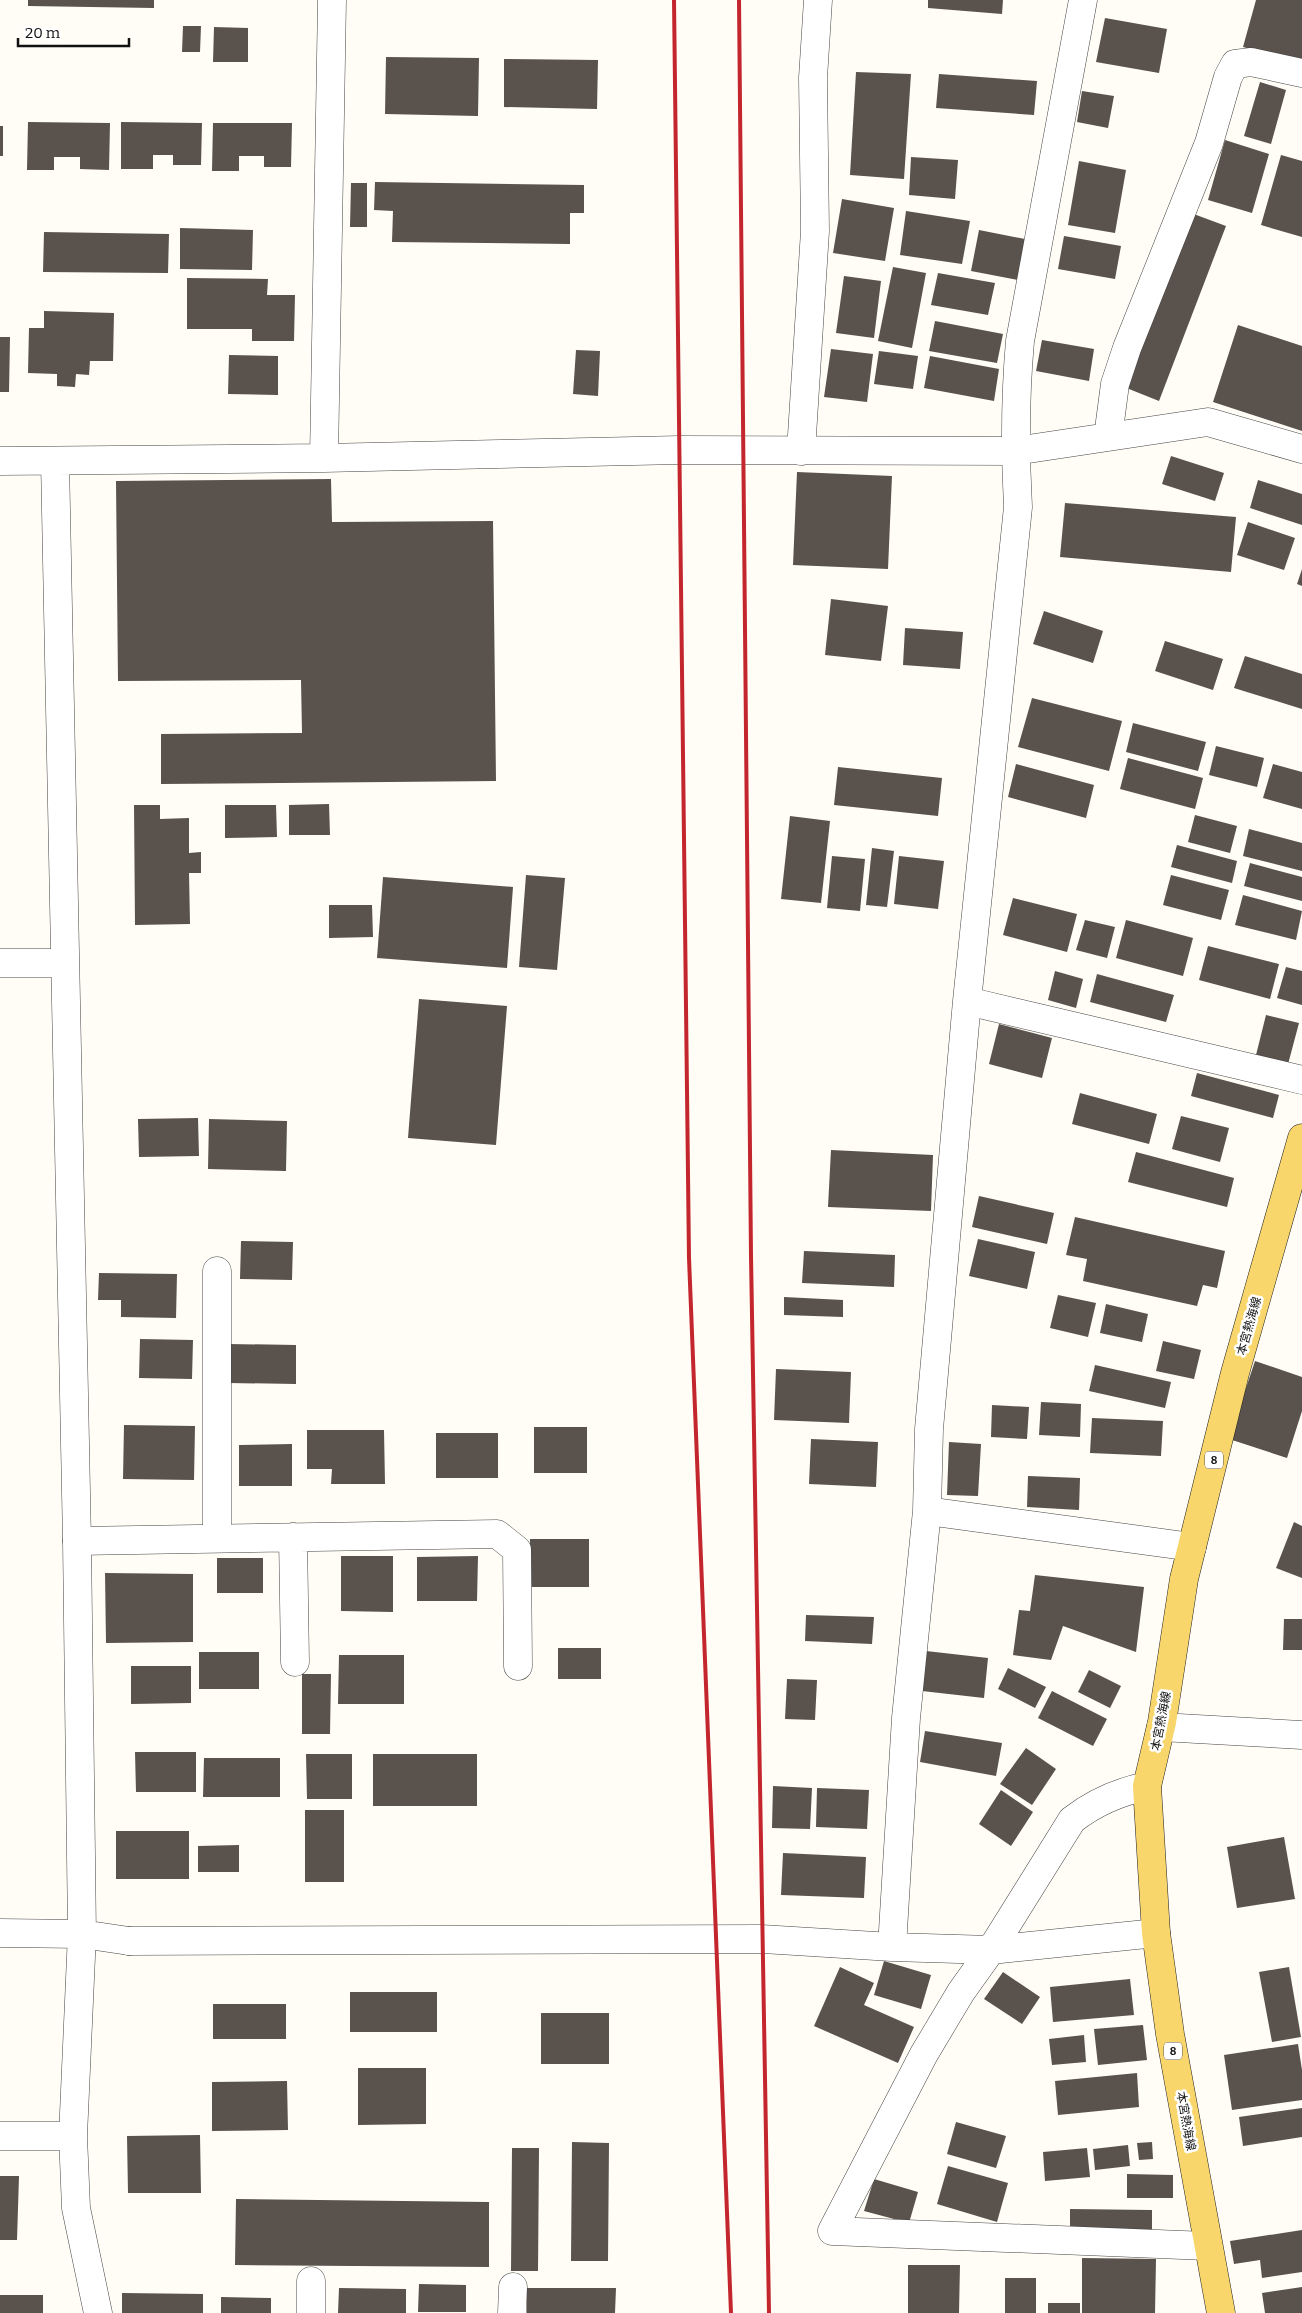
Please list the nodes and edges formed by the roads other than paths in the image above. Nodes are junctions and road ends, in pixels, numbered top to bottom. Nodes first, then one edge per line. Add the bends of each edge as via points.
1 (332, 0) edge
2 (818, 0) edge
3 (1083, 0) edge
4 (1302, 73) edge
5 (1108, 437) junction
6 (1302, 449) edge
7 (801, 450) junction
8 (1015, 451) junction
9 (324, 458) junction
10 (0, 461) edge
11 (55, 461) junction
12 (0, 964) edge
13 (64, 964) junction
14 (967, 1002) junction
15 (1302, 1080) edge
16 (1302, 1138) edge
17 (217, 1271) dead end
18 (927, 1511) junction
19 (292, 1537) junction
20 (217, 1538) junction
21 (77, 1541) junction
22 (1192, 1547) junction
23 (295, 1662) dead end
24 (518, 1666) dead end
25 (1161, 1727) junction
26 (1302, 1735) edge
27 (1146, 1786) junction
28 (0, 1932) edge
29 (1156, 1933) junction
30 (82, 1934) junction
31 (892, 1947) junction
32 (991, 1950) junction
33 (0, 2136) edge
34 (73, 2136) junction
35 (1207, 2246) junction
36 (311, 2281) dead end
37 (98, 2313) edge
38 (311, 2313) edge
39 (1221, 2313) edge

1 - 9 street
2 - 7 street via 813,78 815,231
3 - 8 street via 1020,341
4 - 5 street via 1251,62 1235,64 1228,77 1209,143 1127,348 1115,384
5 - 6 street via 1208,422
5 - 8 street
7 - 8 street
7 - 9 street
8 - 14 street via 1018,508
9 - 11 street
10 - 11 street
11 - 13 street
12 - 13 street
13 - 21 street
14 - 15 street
14 - 18 street via 929,1429
16 - 22 main road, 本宮熱海線 / 8 via 1236,1373
17 - 20 street
18 - 22 street
18 - 31 street via 906,1718
19 - 20 street
19 - 23 street
19 - 24 street via 497,1534 517,1550
20 - 21 street
21 - 30 street
22 - 25 main road, 本宮熱海線 / 8
25 - 26 street
25 - 27 main road, 本宮熱海線 / 8
27 - 29 main road, 本宮熱海線 / 8
27 - 32 street via 1121,1791 1089,1807 1072,1820
28 - 30 street
29 - 32 street
29 - 35 main road, 本宮熱海線 / 8
30 - 31 street via 128,1941 752,1939
30 - 34 street
31 - 32 street
32 - 35 street via 924,2054 832,2231
33 - 34 street
34 - 37 street via 76,2208
35 - 39 main road, 本宮熱海線 / 8
36 - 38 street

